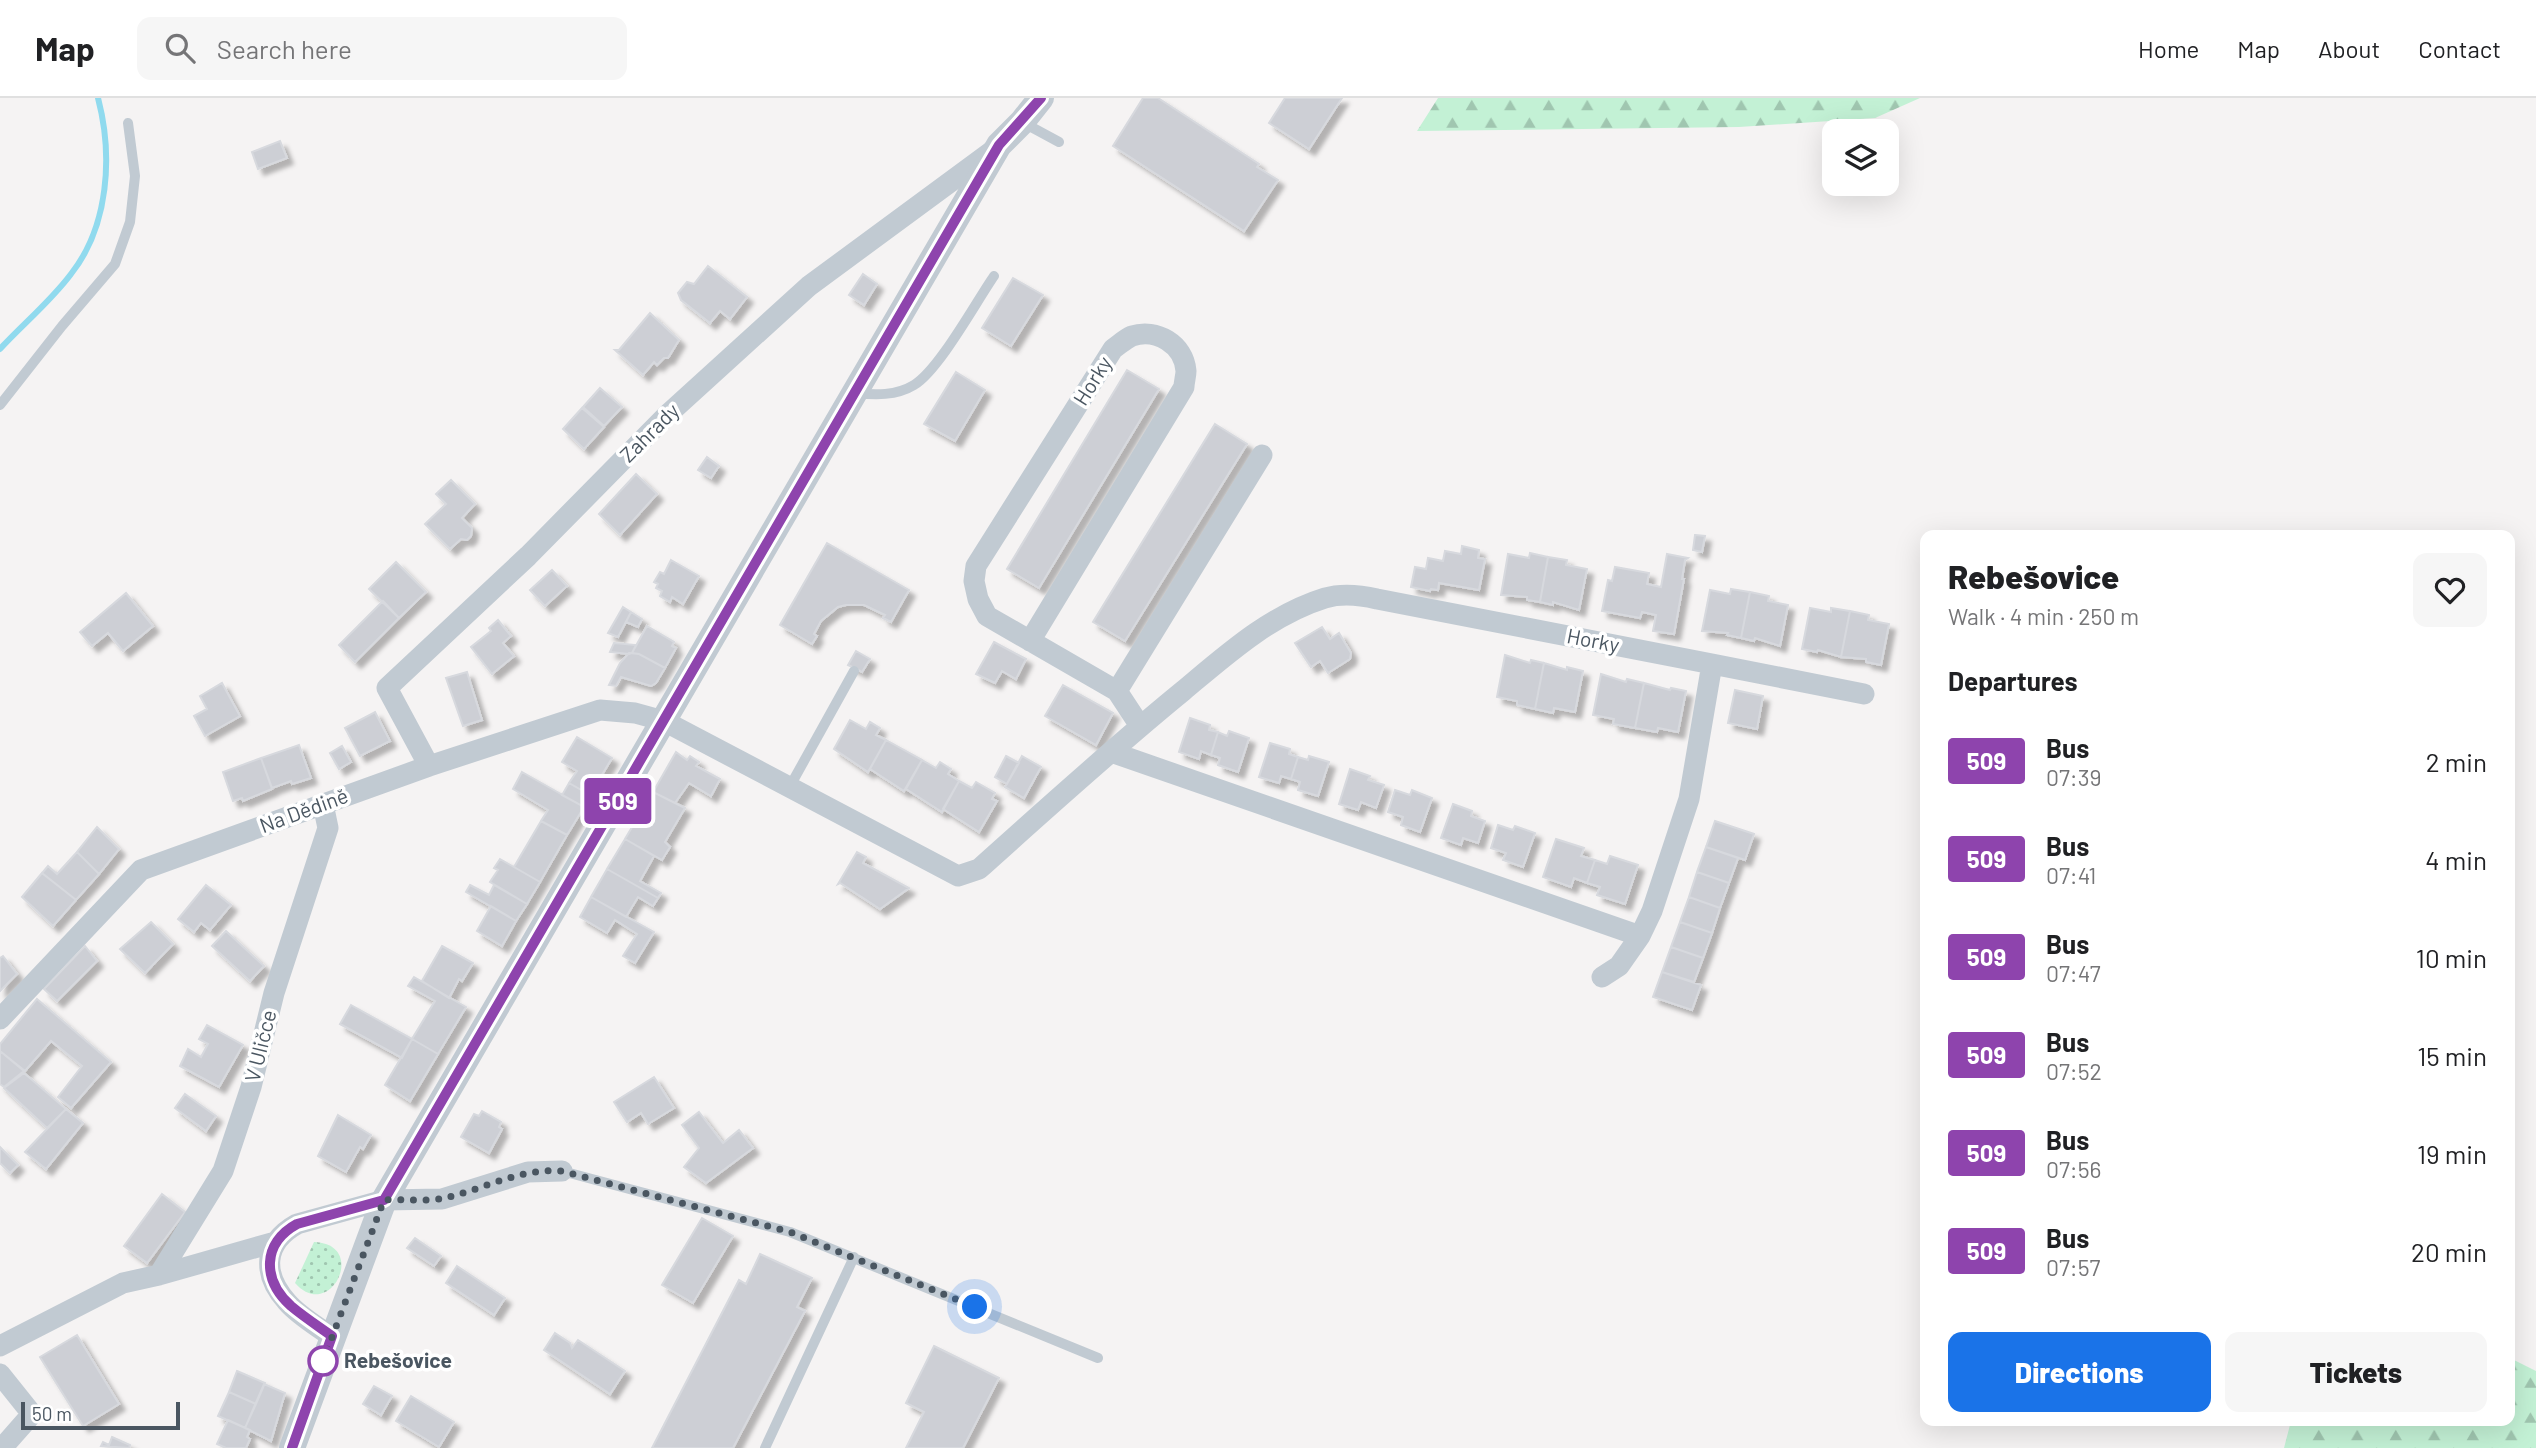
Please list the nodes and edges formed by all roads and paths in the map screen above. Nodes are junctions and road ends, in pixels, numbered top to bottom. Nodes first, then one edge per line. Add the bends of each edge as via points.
1 (1041, 98) edge
2 (1022, 122) junction
3 (128, 123) dead end
4 (1059, 142) dead end
5 (999, 145) junction
6 (994, 276) dead end
7 (855, 393) junction
8 (0, 405) edge
9 (1262, 455) dead end
10 (1030, 641) junction
11 (1712, 664) junction
12 (854, 671) dead end
13 (1117, 691) junction
14 (1864, 694) dead end
15 (664, 722) junction
16 (1140, 726) junction
17 (1111, 752) junction
18 (429, 765) junction
19 (789, 788) junction
20 (323, 804) junction
21 (1640, 936) junction
22 (1602, 977) dead end
23 (0, 1019) edge
24 (562, 1171) joint
25 (384, 1200) junction
26 (275, 1242) junction
27 (853, 1257) junction
28 (159, 1275) junction
29 (332, 1336) junction
30 (0, 1346) edge
31 (1098, 1358) dead end
32 (0, 1374) edge
33 (296, 1446) edge
34 (2, 1448) edge
35 (765, 1448) edge

1 - 2 street
2 - 4 lane
2 - 5 street
3 - 8 lane via 135,176 130,222 115,264
5 - 7 street
5 - 18 street, Zahrady via 809,286 666,416 528,556 387,688
6 - 7 lane via 934,367 914,385 880,396
7 - 15 street
9 - 13 street
10 - 10 street, Horky via 1184,387 1186,369 1178,349 1164,338 1149,334 1130,337 1113,349 976,566 974,582 987,616
10 - 13 street, Horky
11 - 14 street, Horky
11 - 16 street, Horky via 1377,598 1341,595 1303,606 1248,638
11 - 21 street via 1689,799
12 - 19 lane
13 - 16 street, Horky
15 - 18 street, Na Dědině via 635,713 600,710
15 - 19 street, Horky
15 - 25 street
16 - 17 street, Horky
17 - 19 street, Horky via 979,869 958,876
17 - 21 street
18 - 20 street, Na Dědině
20 - 23 street, Na Dědině via 141,870
20 - 28 street, V Uličce via 328,828 223,1171
21 - 22 street via 1619,966
24 - 25 street via 528,1172 442,1199
24 - 27 lane via 790,1232
25 - 26 street via 297,1224
25 - 29 street
26 - 28 street
26 - 29 street via 270,1257 276,1288 289,1305
27 - 31 lane
27 - 35 lane
28 - 30 street via 123,1283
29 - 33 street
32 - 34 street via 32,1414

